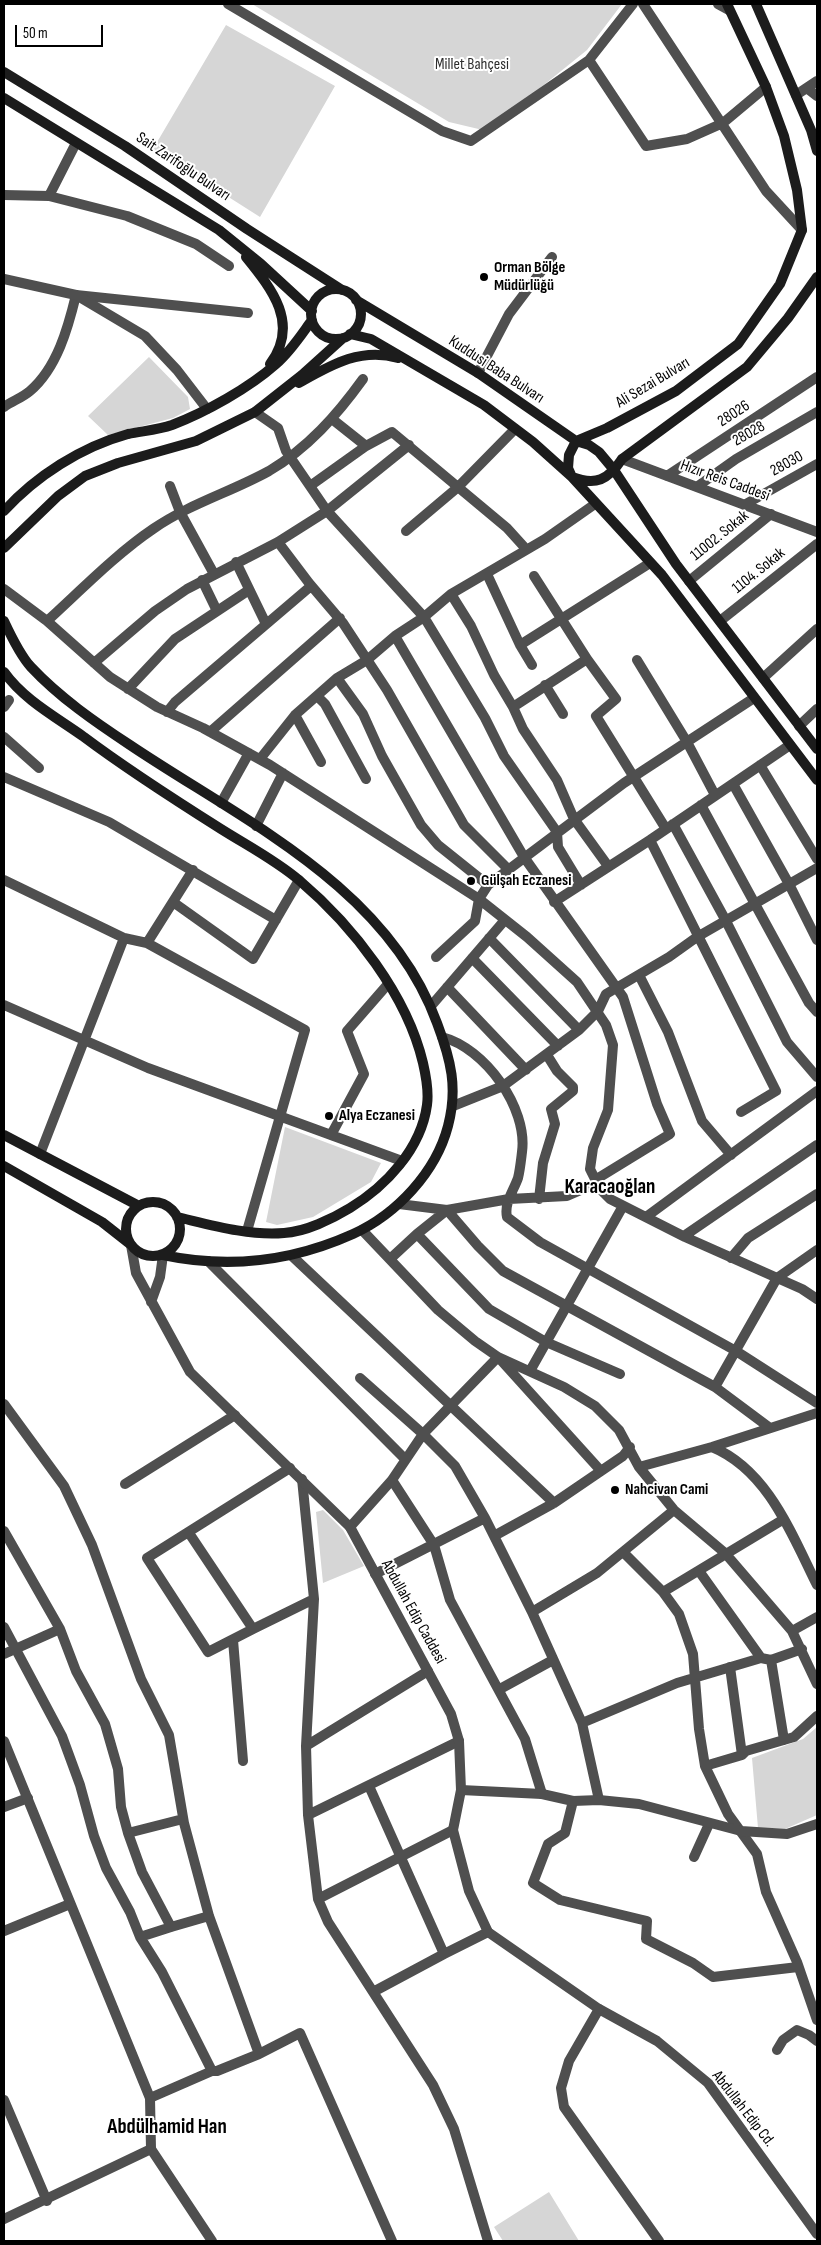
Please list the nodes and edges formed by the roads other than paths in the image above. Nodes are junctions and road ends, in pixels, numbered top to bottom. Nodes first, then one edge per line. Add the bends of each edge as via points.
1 (228, 4) edge
2 (633, 4) edge
3 (643, 4) edge
4 (718, 4) edge
5 (756, 4) edge
6 (728, 7) edge
7 (589, 60) junction
8 (4, 72) edge
9 (817, 81) edge
10 (766, 87) junction
11 (808, 89) junction
12 (796, 95) junction
13 (817, 96) edge
14 (4, 98) edge
15 (723, 123) junction
16 (815, 139) edge
17 (76, 143) junction
18 (817, 151) edge
19 (4, 195) edge
20 (49, 196) junction
21 (802, 230) junction
22 (235, 242) junction
23 (552, 257) dead end
24 (228, 266) dead end
25 (817, 277) edge
26 (4, 279) edge
27 (342, 290) junction
28 (76, 295) junction
29 (356, 300) junction
30 (248, 313) dead end
31 (312, 315) junction
32 (347, 336) junction
33 (410, 362) junction
34 (478, 374) junction
35 (261, 376) junction
36 (817, 377) edge
37 (363, 379) dead end
38 (278, 394) junction
39 (5, 405) edge
40 (207, 409) junction
41 (255, 412) junction
42 (817, 412) edge
43 (332, 419) junction
44 (515, 429) junction
45 (576, 441) junction
46 (409, 445) junction
47 (366, 446) junction
48 (290, 457) junction
49 (622, 459) junction
50 (817, 464) edge
51 (614, 470) junction
52 (667, 476) junction
53 (572, 477) junction
54 (170, 486) dead end
55 (310, 486) junction
56 (698, 486) junction
57 (457, 488) junction
58 (595, 504) junction
59 (744, 505) junction
60 (4, 511) edge
61 (326, 511) junction
62 (180, 512) junction
63 (771, 514) junction
64 (406, 532) dead end
65 (817, 532) edge
66 (278, 542) junction
67 (817, 544) edge
68 (4, 548) edge
69 (526, 550) junction
70 (236, 562) junction
71 (650, 563) junction
72 (214, 574) junction
73 (487, 574) junction
74 (534, 576) dead end
75 (202, 580) junction
76 (689, 581) junction
77 (311, 586) junction
78 (4, 589) edge
79 (250, 590) junction
80 (451, 594) junction
81 (217, 611) junction
82 (424, 617) junction
83 (340, 618) junction
84 (562, 618) junction
85 (4, 621) edge
86 (47, 621) junction
87 (720, 621) junction
88 (266, 624) junction
89 (817, 629) edge
90 (395, 636) junction
91 (520, 645) junction
92 (587, 659) junction
93 (367, 660) junction
94 (637, 660) dead end
95 (94, 663) junction
96 (532, 665) dead end
97 (4, 672) edge
98 (337, 678) junction
99 (763, 678) junction
100 (545, 686) junction
101 (128, 689) junction
102 (317, 696) junction
103 (754, 698) junction
104 (513, 707) junction
105 (817, 709) edge
106 (168, 712) junction
107 (294, 714) junction
108 (563, 714) dead end
109 (799, 726) junction
110 (210, 732) junction
111 (4, 737) edge
112 (687, 742) junction
113 (790, 745) junction
114 (817, 749) edge
115 (249, 753) junction
116 (260, 759) junction
117 (321, 762) dead end
118 (760, 765) junction
119 (39, 768) dead end
120 (283, 773) junction
121 (635, 776) junction
122 (4, 777) edge
123 (366, 779) dead end
124 (817, 780) edge
125 (733, 784) junction
126 (715, 795) junction
127 (221, 803) junction
128 (701, 806) junction
129 (574, 819) junction
130 (256, 826) junction
131 (670, 826) junction
132 (558, 832) junction
133 (650, 840) junction
134 (524, 857) junction
135 (817, 859) edge
136 (608, 866) junction
137 (817, 868) edge
138 (508, 869) junction
139 (192, 870) junction
140 (4, 880) edge
141 (299, 880) junction
142 (789, 884) junction
143 (488, 885) junction
144 (581, 885) junction
145 (479, 899) junction
146 (173, 902) junction
147 (554, 902) junction
148 (754, 905) junction
149 (276, 920) junction
150 (504, 921) junction
151 (726, 921) junction
152 (697, 937) junction
153 (124, 938) junction
154 (489, 938) junction
155 (817, 940) edge
156 (147, 943) junction
157 (436, 956) dead end
158 (472, 958) junction
159 (639, 975) junction
160 (388, 984) junction
161 (447, 986) junction
162 (616, 988) junction
163 (4, 1006) edge
164 (431, 1006) junction
165 (598, 1010) junction
166 (817, 1012) edge
167 (579, 1030) junction
168 (442, 1037) junction
169 (84, 1042) junction
170 (558, 1046) junction
171 (547, 1055) junction
172 (526, 1070) junction
173 (817, 1077) edge
174 (503, 1086) junction
175 (817, 1091) edge
176 (453, 1106) junction
177 (741, 1112) dead end
178 (280, 1116) junction
179 (4, 1135) edge
180 (331, 1135) junction
181 (817, 1145) edge
182 (40, 1154) junction
183 (730, 1155) junction
184 (402, 1161) junction
185 (4, 1166) edge
186 (596, 1182) junction
187 (817, 1194) edge
188 (509, 1199) junction
189 (540, 1199) junction
190 (398, 1204) junction
191 (139, 1206) junction
192 (624, 1206) junction
193 (447, 1210) junction
194 (177, 1217) junction
195 (646, 1217) junction
196 (362, 1230) junction
197 (247, 1231) junction
198 (417, 1234) junction
199 (684, 1236) junction
200 (131, 1245) junction
201 (817, 1250) edge
202 (162, 1255) junction
203 (292, 1256) junction
204 (731, 1258) junction
205 (390, 1259) junction
206 (208, 1261) junction
207 (588, 1268) junction
208 (777, 1278) junction
209 (817, 1299) edge
210 (151, 1302) junction
211 (566, 1307) junction
212 (546, 1342) junction
213 (736, 1351) junction
214 (498, 1357) junction
215 (530, 1370) junction
216 (620, 1374) dead end
217 (360, 1378) dead end
218 (715, 1387) junction
219 (4, 1404) edge
220 (450, 1405) junction
221 (817, 1410) edge
222 (236, 1415) junction
223 (770, 1428) junction
224 (423, 1434) junction
225 (630, 1447) junction
226 (712, 1447) junction
227 (405, 1459) junction
228 (639, 1467) junction
229 (290, 1468) junction
230 (600, 1471) junction
231 (302, 1479) junction
232 (392, 1480) junction
233 (125, 1484) dead end
234 (554, 1503) junction
235 (674, 1510) junction
236 (485, 1518) junction
237 (784, 1519) junction
238 (350, 1527) junction
239 (4, 1531) edge
240 (189, 1533) junction
241 (494, 1536) junction
242 (434, 1545) junction
243 (624, 1552) junction
244 (725, 1553) junction
245 (699, 1571) junction
246 (375, 1574) junction
247 (817, 1585) edge
248 (663, 1592) junction
249 (314, 1599) junction
250 (532, 1612) junction
251 (817, 1617) edge
252 (4, 1627) edge
253 (60, 1629) junction
254 (253, 1629) junction
255 (792, 1631) junction
256 (233, 1640) junction
257 (15, 1648) junction
258 (802, 1649) junction
259 (4, 1654) edge
260 (766, 1659) junction
261 (553, 1660) junction
262 (730, 1667) junction
263 (428, 1671) junction
264 (695, 1678) junction
265 (817, 1684) edge
266 (500, 1689) junction
267 (817, 1716) edge
268 (582, 1723) junction
269 (784, 1740) junction
270 (4, 1741) edge
271 (459, 1742) junction
272 (306, 1746) junction
273 (742, 1755) junction
274 (243, 1761) dead end
275 (705, 1766) junction
276 (369, 1786) junction
277 (461, 1790) junction
278 (542, 1794) junction
279 (28, 1798) junction
280 (599, 1800) junction
281 (573, 1801) junction
282 (4, 1807) edge
283 (308, 1814) junction
284 (183, 1819) junction
285 (709, 1824) junction
286 (817, 1824) edge
287 (453, 1830) junction
288 (741, 1831) junction
289 (128, 1833) junction
290 (400, 1857) junction
291 (694, 1857) dead end
292 (318, 1899) junction
293 (70, 1904) junction
294 (209, 1916) junction
295 (171, 1927) junction
296 (4, 1931) edge
297 (488, 1932) junction
298 (140, 1937) junction
299 (444, 1954) junction
300 (798, 1967) junction
301 (373, 1992) junction
302 (599, 2009) junction
303 (817, 2020) edge
304 (817, 2041) edge
305 (777, 2050) dead end
306 (259, 2054) junction
307 (212, 2071) junction
308 (150, 2098) junction
309 (4, 2100) edge
310 (151, 2149) junction
311 (47, 2200) junction
312 (4, 2220) edge
313 (817, 2234) edge
314 (212, 2241) edge
315 (392, 2241) edge
316 (488, 2241) edge
317 (659, 2241) edge

1 - 7 street via 442,131 471,141
2 - 7 street
3 - 15 street
4 - 6 street
5 - 12 main road
6 - 10 main road, Ali Sezai Bulvarı
7 - 15 street via 646,146 688,139
8 - 27 main road, Sait Zarifoğlu Bulvarı via 125,146
9 - 11 street
10 - 15 street
10 - 21 main road, Ali Sezai Bulvarı via 784,136 797,190
11 - 12 street
11 - 13 street
12 - 16 main road
14 - 17 main road, Sait Zarifoğlu Bulvarı
15 - 21 street via 766,191
16 - 18 main road
17 - 20 street
17 - 22 main road, Sait Zarifoğlu Bulvarı
19 - 20 street
20 - 24 street via 127,216 196,244
21 - 45 main road, Ali Sezai Bulvarı via 780,284 738,344 676,391
22 - 31 main road, Sait Zarifoğlu Bulvarı
22 - 35 main road via 269,285 281,310 282,334 276,355
23 - 34 street via 509,314
25 - 49 main road via 788,318 746,367
26 - 28 street
27 - 29 main road
27 - 31 main road via 334,289 319,296
28 - 30 street
28 - 39 street via 68,328 46,372 29,392
28 - 40 street via 145,336
29 - 32 main road via 360,322
29 - 34 main road, Kuddusi Baba Bulvarı
31 - 32 main road via 322,334 328,337
31 - 35 main road via 290,349
32 - 33 main road via 371,339
32 - 38 main road
33 - 38 main road via 368,353 347,359
33 - 44 main road via 484,405
34 - 45 main road, Kuddusi Baba Bulvarı
35 - 40 main road
36 - 52 street, 28026
37 - 43 street
38 - 41 main road
40 - 60 main road via 171,425 88,448 36,482
41 - 48 street via 278,428
41 - 68 main road via 196,441 85,476 58,496
42 - 56 street, 28028 via 736,459
43 - 47 street
43 - 48 street
44 - 53 main road
44 - 57 street
45 - 51 main road, Kuddusi Baba Bulvarı via 600,452
45 - 53 main road via 569,455 568,468
46 - 47 street via 392,432
46 - 57 street
46 - 61 street
47 - 55 street
48 - 55 street
48 - 62 street via 268,471
49 - 51 main road
49 - 52 street, Hızır Reis Caddesi
50 - 59 street, 28030
51 - 53 main road via 602,479 587,483
51 - 76 main road, Kuddusi Baba Bulvarı
52 - 56 street, Hızır Reis Caddesi
53 - 58 main road
54 - 62 street
55 - 61 street
56 - 59 street, Hızır Reis Caddesi
57 - 64 street
57 - 69 street via 499,522
58 - 69 street
58 - 71 main road
59 - 63 street, Hızır Reis Caddesi
61 - 66 street
61 - 82 street
62 - 72 street
62 - 86 street via 146,535
63 - 65 street, Hızır Reis Caddesi
63 - 76 street, 11002. Sokak
66 - 70 street
66 - 77 street
67 - 87 street, 1104. Sokak
69 - 73 street
70 - 72 street
70 - 79 street
71 - 84 street
71 - 103 main road
72 - 75 street
73 - 80 street
73 - 91 street
74 - 84 street
75 - 81 street
75 - 95 street via 155,611
76 - 87 main road, Kuddusi Baba Bulvarı
77 - 83 street
77 - 88 street
78 - 86 street
79 - 81 street
79 - 88 street
80 - 82 street
80 - 104 street
81 - 101 street via 175,639
82 - 90 street
82 - 132 street via 504,756
83 - 93 street
83 - 110 street
84 - 91 street
84 - 92 street
85 - 127 main road via 29,665 68,701 139,752
86 - 95 street
87 - 99 main road, Kuddusi Baba Bulvarı
88 - 106 street via 175,702
89 - 99 street
90 - 93 street
90 - 134 street
91 - 96 street
92 - 100 street
92 - 121 street via 616,699 596,716
93 - 98 street
93 - 138 street via 464,825
94 - 112 street
95 - 101 street
97 - 141 main road via 17,690 114,760
98 - 102 street
98 - 143 street via 363,714 382,756 421,825 438,845
99 - 109 main road, Kuddusi Baba Bulvarı
100 - 104 street
100 - 108 street
101 - 106 street
102 - 107 street
102 - 123 street via 325,704
103 - 112 street
103 - 113 main road
104 - 129 street via 557,780
105 - 109 street
106 - 110 street
107 - 116 street
107 - 117 street
109 - 114 main road, Kuddusi Baba Bulvarı
110 - 115 street
111 - 119 street
112 - 121 street
112 - 126 street
113 - 118 street
113 - 124 main road
115 - 116 street
115 - 127 street
116 - 120 street
118 - 125 street
118 - 135 street
120 - 130 street
120 - 145 street
121 - 129 street
121 - 131 street
122 - 139 street via 109,822
125 - 126 street
125 - 142 street
126 - 128 street
127 - 130 main road
128 - 131 street
128 - 148 street
129 - 132 street
129 - 136 street
130 - 164 main road via 334,882 376,922 416,977
131 - 133 street
131 - 151 street
132 - 134 street
132 - 144 street via 558,847
133 - 136 street
133 - 152 street
134 - 138 street
134 - 147 street
136 - 144 street
137 - 142 street
138 - 143 street
139 - 146 street
139 - 149 street
140 - 153 street
141 - 149 street
141 - 160 main road via 344,924
142 - 148 street
142 - 155 street
143 - 145 street
144 - 147 street
145 - 150 street
145 - 157 street via 475,921
146 - 149 street via 253,960
146 - 156 street
147 - 162 street
148 - 151 street
148 - 166 street
150 - 154 street
150 - 165 street via 577,982
151 - 152 street
151 - 173 street via 787,1042
152 - 159 street
152 - 177 street via 776,1091
153 - 156 street
153 - 169 street
154 - 158 street
154 - 167 street
156 - 178 street via 305,1030
158 - 161 street
158 - 170 street
159 - 162 street
159 - 183 street via 668,1032 702,1121
160 - 180 street via 347,1030 364,1074
160 - 184 main road via 403,1008 419,1047 426,1078 427,1105 416,1139
161 - 164 street
161 - 172 street
162 - 165 street via 606,994
162 - 186 street via 623,997 657,1104 670,1134
163 - 169 street
164 - 168 main road
165 - 167 street
165 - 186 street via 613,1045 608,1110 593,1148 590,1169
167 - 170 street
168 - 174 street via 455,1040
168 - 176 main road via 449,1056
169 - 178 street
169 - 182 street
170 - 171 street
171 - 172 street
171 - 189 street via 573,1091 551,1109 555,1124 543,1164
172 - 174 street
174 - 176 street
174 - 188 street via 513,1102 523,1132 518,1177
175 - 183 street
176 - 190 main road via 444,1138 426,1172
178 - 180 street
178 - 197 street
179 - 182 main road
180 - 184 street
181 - 199 street
182 - 191 main road
183 - 195 street
184 - 197 main road via 368,1196 330,1220 286,1234
185 - 200 main road via 102,1222
186 - 189 street via 567,1196
186 - 192 street via 610,1199
187 - 204 street via 748,1238
188 - 189 street
188 - 193 street
188 - 207 street via 505,1208 507,1218 540,1242
190 - 193 street
190 - 196 main road
191 - 194 main road via 156,1202 172,1210
191 - 200 main road via 127,1219
192 - 195 street
192 - 207 street
193 - 198 street
193 - 211 street via 503,1270
194 - 197 main road
194 - 202 main road via 180,1226 176,1243
195 - 199 street
196 - 203 main road via 324,1247
196 - 205 street
198 - 205 street
198 - 212 street via 489,1309
199 - 204 street
200 - 202 main road via 145,1255
200 - 210 street, Abdullah Edip Caddesi via 136,1273
201 - 208 street
202 - 206 main road
202 - 210 street via 160,1277
203 - 206 main road
203 - 220 street
204 - 208 street
205 - 214 street via 438,1310
206 - 227 street
207 - 211 street
207 - 213 street
208 - 209 street
208 - 213 street
210 - 222 street, Abdullah Edip Caddesi via 190,1372
211 - 212 street
211 - 218 street
212 - 215 street
212 - 216 street
213 - 218 street
213 - 221 street
214 - 215 street
214 - 220 street
214 - 230 street
215 - 225 street via 595,1406 619,1430
217 - 224 street
218 - 223 street
219 - 284 street via 64,1486 92,1545 141,1679 169,1735
220 - 224 street
220 - 234 street
221 - 223 street
222 - 229 street, Abdullah Edip Caddesi
222 - 233 street
223 - 226 street
224 - 227 street
224 - 236 street via 455,1466
225 - 228 street
225 - 230 street via 623,1456
226 - 228 street
226 - 237 street via 757,1478
227 - 232 street
228 - 235 street
229 - 231 street, Abdullah Edip Caddesi
229 - 240 street
230 - 234 street
231 - 238 street, Abdullah Edip Caddesi
231 - 249 street
232 - 238 street
232 - 242 street
234 - 241 street
235 - 243 street
235 - 244 street
236 - 241 street
236 - 242 street
237 - 244 street
237 - 247 street
238 - 246 street, Abdullah Edip Caddesi
239 - 253 street
240 - 254 street
240 - 256 street via 147,1558 208,1652
241 - 250 street
242 - 246 street
242 - 266 street via 450,1600
243 - 248 street
243 - 250 street via 597,1573
244 - 245 street
244 - 255 street
245 - 248 street
245 - 260 street
246 - 263 street, Abdullah Edip Caddesi
248 - 264 street via 679,1614 693,1654
249 - 254 street
249 - 272 street
250 - 261 street
251 - 255 street
252 - 257 street
253 - 257 street
253 - 289 street via 76,1671 105,1724 118,1769 121,1808
254 - 256 street
255 - 258 street
256 - 274 street
257 - 259 street
257 - 298 street via 62,1736 100,1852
258 - 260 street
258 - 265 street
260 - 262 street
260 - 269 street
261 - 266 street
261 - 268 street
262 - 264 street
262 - 273 street
263 - 271 street, Abdullah Edip Caddesi via 451,1714
263 - 272 street
264 - 268 street
264 - 275 street
266 - 278 street via 525,1739
267 - 269 street via 794,1737
268 - 280 street
269 - 273 street
270 - 279 street
271 - 276 street
271 - 277 street, Abdullah Edip Caddesi
272 - 283 street
273 - 275 street
275 - 288 street via 728,1814
276 - 283 street
276 - 290 street
277 - 278 street
277 - 287 street, Abdullah Edip Caddesi
278 - 281 street
279 - 282 street
279 - 293 street
280 - 281 street
280 - 285 street via 638,1804
281 - 300 street via 564,1833 548,1844 533,1883 560,1900 647,1921 646,1939 714,1977
283 - 292 street
284 - 289 street
284 - 294 street
285 - 288 street
285 - 291 street
286 - 288 street via 787,1834
287 - 290 street
287 - 297 street, Abdullah Edip Caddesi via 469,1891
288 - 300 street via 756,1854 766,1892
289 - 295 street via 142,1872
290 - 292 street
290 - 299 street
292 - 301 street via 328,1922
293 - 296 street
293 - 308 street
294 - 295 street
294 - 306 street
295 - 298 street
297 - 299 street
297 - 302 street
298 - 307 street via 162,1972
299 - 301 street
300 - 303 street
301 - 316 street via 434,2085 454,2129
302 - 313 street, Abdullah Edip Cd. via 657,2041 708,2083
302 - 317 street via 569,2060 561,2088 564,2106
304 - 305 street via 797,2030 783,2040
306 - 307 street
306 - 315 street via 300,2033
307 - 308 street
308 - 310 street
309 - 311 street
310 - 311 street
310 - 314 street
311 - 312 street

